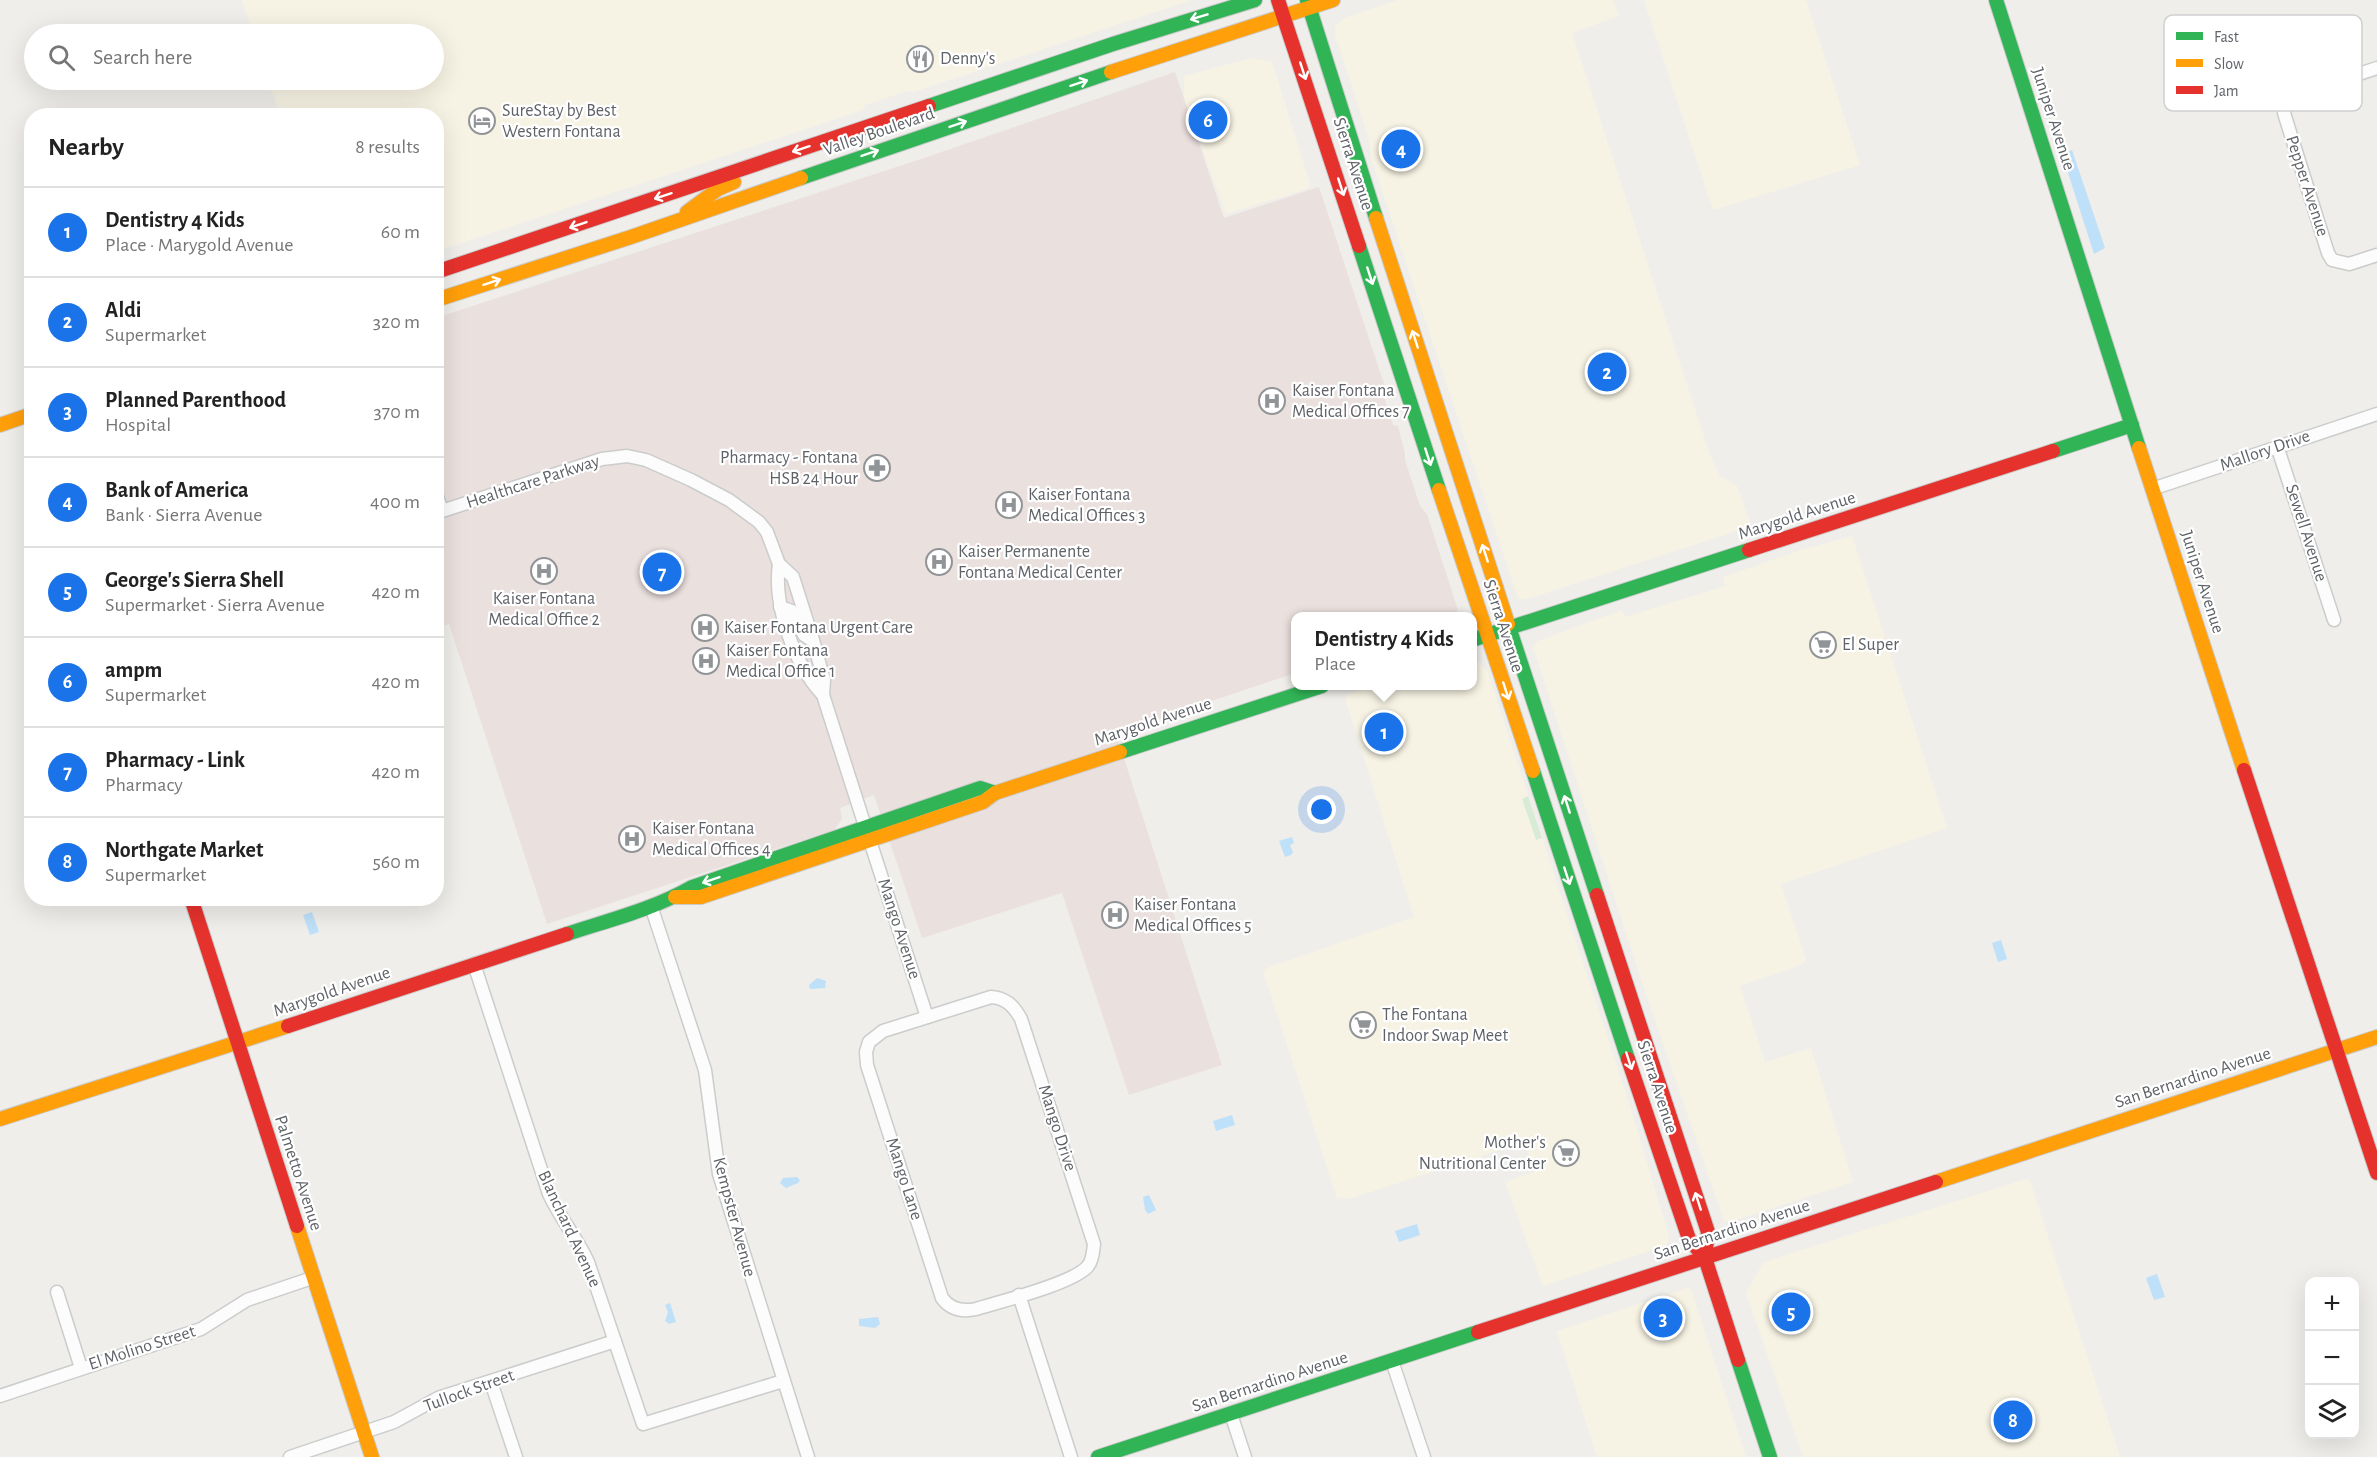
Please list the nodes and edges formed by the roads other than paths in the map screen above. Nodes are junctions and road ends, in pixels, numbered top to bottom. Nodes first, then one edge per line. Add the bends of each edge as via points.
1 (1255, 0) edge
2 (1278, 0) edge
3 (1333, 0) edge
4 (1996, 0) edge
5 (1308, 4) edge
6 (1284, 15) junction
7 (2377, 68) edge
8 (2362, 73) edge
9 (2285, 111) edge
10 (748, 167) junction
11 (673, 222) junction
12 (2377, 255) edge
13 (444, 269) edge
14 (444, 297) edge
15 (2377, 414) edge
16 (24, 419) edge
17 (0, 425) edge
18 (2132, 425) junction
19 (2277, 446) junction
20 (2152, 489) junction
21 (444, 510) edge
22 (778, 564) junction
23 (780, 607) junction
24 (2334, 620) dead end
25 (1509, 628) junction
26 (1488, 635) junction
27 (1477, 639) edge
28 (813, 640) junction
29 (1310, 690) edge
30 (823, 695) junction
31 (995, 794) junction
32 (865, 826) junction
33 (870, 841) junction
34 (724, 889) junction
35 (675, 897) junction
36 (194, 906) edge
37 (651, 906) junction
38 (1579, 910) junction
39 (474, 964) junction
40 (1637, 1014) junction
41 (927, 1017) junction
42 (2377, 1037) edge
43 (238, 1043) junction
44 (2336, 1050) junction
45 (0, 1119) edge
46 (2377, 1173) edge
47 (1706, 1258) junction
48 (312, 1278) junction
49 (57, 1292) dead end
50 (1018, 1295) junction
51 (615, 1341) junction
52 (1392, 1361) junction
53 (81, 1368) junction
54 (783, 1381) junction
55 (491, 1382) junction
56 (0, 1396) edge
57 (1230, 1414) junction
58 (363, 1432) junction
59 (290, 1457) edge
60 (372, 1457) edge
61 (516, 1457) edge
62 (808, 1457) edge
63 (1071, 1457) edge
64 (1098, 1457) edge
65 (1245, 1457) edge
66 (1424, 1457) edge
67 (1770, 1457) edge

1 -> 10 main road, Valley Boulevard
2 - 6 main road, Sierra Avenue
3 - 5 main road, Valley Boulevard
4 - 18 main road, Juniper Avenue
5 - 6 main road, Valley Boulevard
25 -> 5 main road, Sierra Avenue
11 -> 6 main road, Valley Boulevard
6 -> 26 main road, Sierra Avenue
7 - 8 street, Pepper Avenue
9 - 12 street, Pepper Avenue via 2328,253 2338,263 2349,264
10 - 11 main road via 737,182 718,189
10 -> 13 main road, Valley Boulevard
14 -> 11 main road, Valley Boulevard
15 - 19 street, Mallory Drive
16 - 17 main road
18 - 20 main road, Juniper Avenue
18 - 25 main road, Marygold Avenue
19 - 20 street, Mallory Drive
19 - 24 street, Sewell Avenue
20 - 44 main road, Juniper Avenue
21 - 22 street, Healthcare Parkway via 602,459 627,456 691,480 750,513 767,532
22 - 23 street, Healthcare Parkway
22 - 28 street, Healthcare Parkway via 793,577
23 - 28 street via 792,611 804,634
23 - 30 street, Healthcare Parkway via 797,658
25 - 26 main road, Marygold Avenue
40 -> 25 main road, Sierra Avenue
26 - 27 main road, Marygold Avenue
26 -> 38 main road, Sierra Avenue
28 - 30 street, Healthcare Parkway via 824,680
29 - 31 main road, Marygold Avenue
30 - 32 street, Healthcare Parkway
31 - 32 main road via 902,823
31 - 33 main road, Marygold Avenue via 983,802
32 - 34 main road via 841,843 746,874
32 -> 35 main road, Marygold Avenue via 692,887
33 - 34 main road, Marygold Avenue
33 - 41 street, Mango Avenue
34 - 35 main road, Marygold Avenue via 700,897
35 - 37 main road, Marygold Avenue
36 - 43 main road, Palmetto Avenue
37 - 39 main road, Marygold Avenue
37 - 54 street, Kempster Avenue via 705,1070 719,1174
38 - 40 main road via 1591,909 1618,988
38 -> 47 main road, Sierra Avenue via 1689,1239
39 - 43 main road, Marygold Avenue
39 - 51 street, Blanchard Avenue via 549,1194 584,1253
47 -> 40 main road, Sierra Avenue via 1708,1232
41 - 50 street, Mango Lane via 875,1036 869,1042 866,1058 942,1298 954,1308 970,1310
41 - 50 street, Mango Drive via 986,998 1003,999 1016,1009 1039,1071 1094,1244 1091,1262 1081,1272
42 - 44 main road, San Bernardino Avenue
43 - 45 main road, Marygold Avenue
43 - 48 main road, Palmetto Avenue
44 - 46 main road, Juniper Avenue
44 - 47 main road, San Bernardino Avenue
47 - 52 main road, San Bernardino Avenue
47 - 67 main road, Sierra Avenue
48 - 53 street, El Molino Street via 247,1300 201,1329
48 - 58 main road, Palmetto Avenue
49 - 53 street
50 - 63 street
51 - 54 street, Blanchard Avenue via 643,1425
51 - 55 street, Tullock Street
52 - 57 main road, San Bernardino Avenue
52 - 66 street
53 - 56 street, El Molino Street
54 - 62 street, Kempster Avenue
55 - 58 street, Tullock Street via 438,1398 405,1417
55 - 61 street
57 - 64 main road, San Bernardino Avenue
57 - 65 street
58 - 59 street, Tullock Street
58 - 60 main road, Palmetto Avenue

